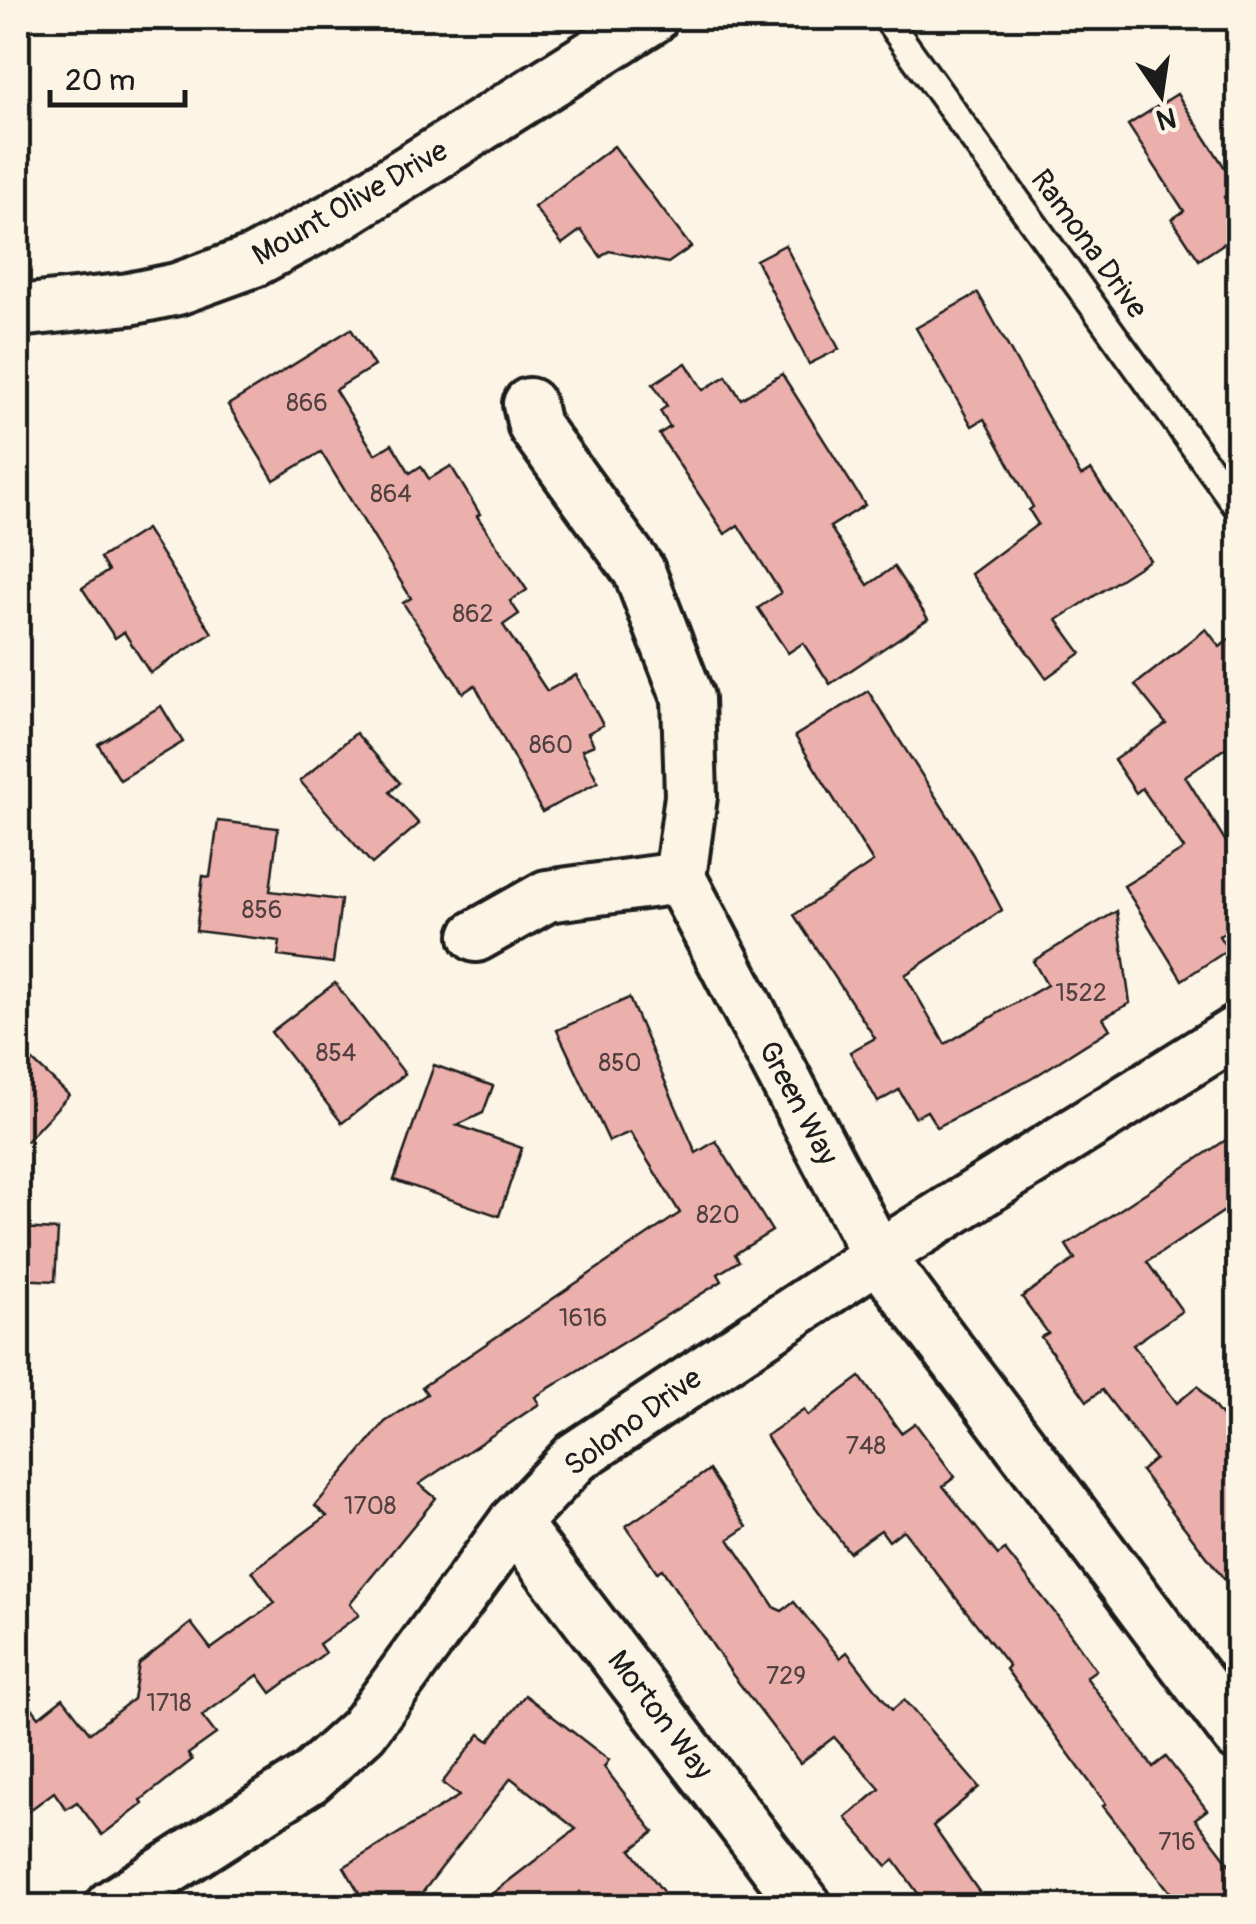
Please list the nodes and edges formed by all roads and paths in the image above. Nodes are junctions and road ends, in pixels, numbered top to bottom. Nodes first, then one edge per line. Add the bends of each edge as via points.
1 (652, 18) edge
2 (886, 18) edge
3 (18, 311) edge
4 (529, 404) dead end
5 (1238, 508) edge
6 (680, 878) junction
7 (476, 936) dead end
8 (1238, 1032) edge
9 (878, 1256) junction
10 (514, 1523) junction
11 (1238, 1735) edge
12 (112, 1906) edge
13 (806, 1906) edge

1 - 3 street, Mount Olive Drive via 254,262 145,296
2 - 5 lane, Ramona Drive
4 - 6 street via 534,426 638,571 688,698 690,796
6 - 7 street via 547,896
6 - 9 street, Green Way
8 - 9 street, Solono Drive
9 - 10 street, Solono Drive via 614,1429 576,1457
9 - 11 street, Green Way
10 - 12 street, Solono Drive via 363,1730 310,1778
10 - 13 street, Morton Way

